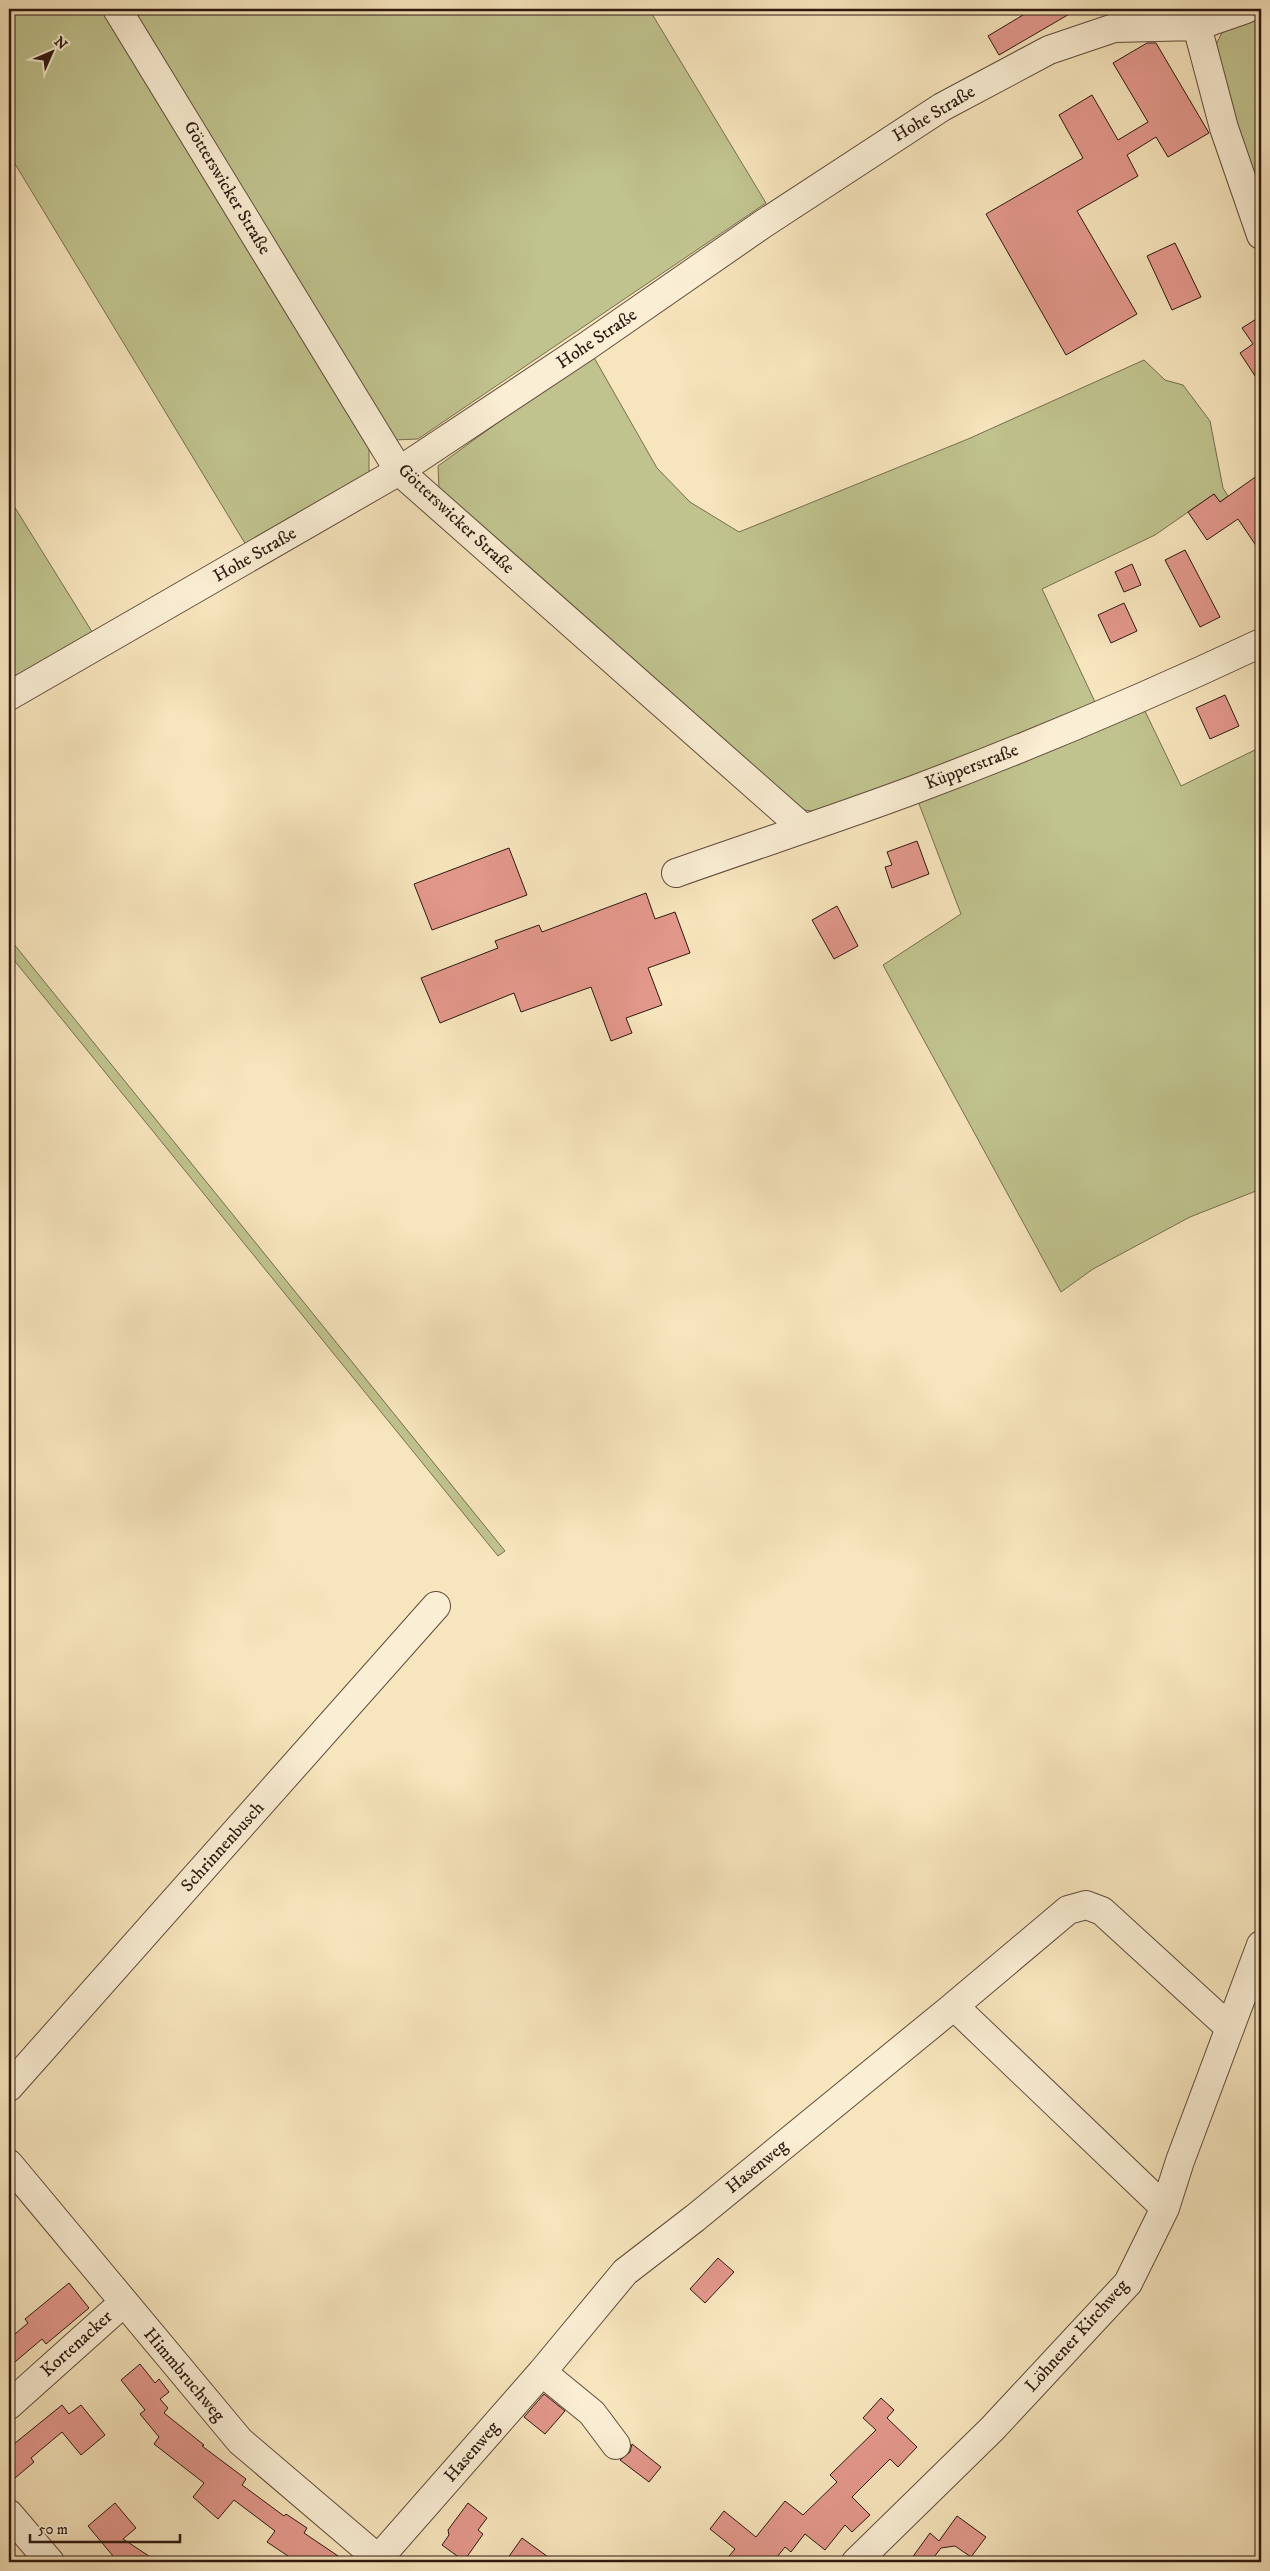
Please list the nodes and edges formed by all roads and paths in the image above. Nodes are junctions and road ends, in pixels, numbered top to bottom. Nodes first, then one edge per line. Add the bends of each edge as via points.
1 (117, 9) edge
2 (1246, 9) edge
3 (1197, 26) junction
4 (1261, 235) edge
5 (399, 471) junction
6 (1261, 643) edge
7 (9, 696) edge
8 (803, 828) junction
9 (676, 873) dead end
10 (436, 1606) dead end
11 (1261, 1946) edge
12 (954, 2006) junction
13 (1230, 2028) junction
14 (9, 2087) edge
15 (9, 2164) edge
16 (1165, 2208) junction
17 (123, 2303) junction
18 (542, 2372) junction
19 (9, 2405) edge
20 (616, 2445) dead end
21 (9, 2514) edge
22 (380, 2561) edge
23 (50, 2562) edge
24 (856, 2562) edge

1 - 5 street, Götterswicker Straße
2 - 3 street, Hohe Straße
3 - 4 street via 1224,128
3 - 5 street, Hohe Straße via 1114,28 1049,50 942,107
5 - 7 street, Hohe Straße
5 - 8 street, Götterswicker Straße
6 - 8 street, Küpperstraße via 1140,700 1027,746
8 - 9 street, Küpperstraße
10 - 14 street, Schrinnenbusch
11 - 13 street, Löhnener Kirchweg
12 - 13 street, Hasenweg via 1068,1910 1086,1905 1102,1911
12 - 16 street
12 - 18 street, Hasenweg via 625,2272
13 - 16 street, Löhnener Kirchweg
15 - 17 street, Himmbruchweg
16 - 24 street, Löhnener Kirchweg via 1128,2283 992,2429
17 - 19 street, Kortenacker
17 - 22 street, Himmbruchweg via 240,2441
18 - 20 street via 592,2413
18 - 22 street, Hasenweg
21 - 23 street

